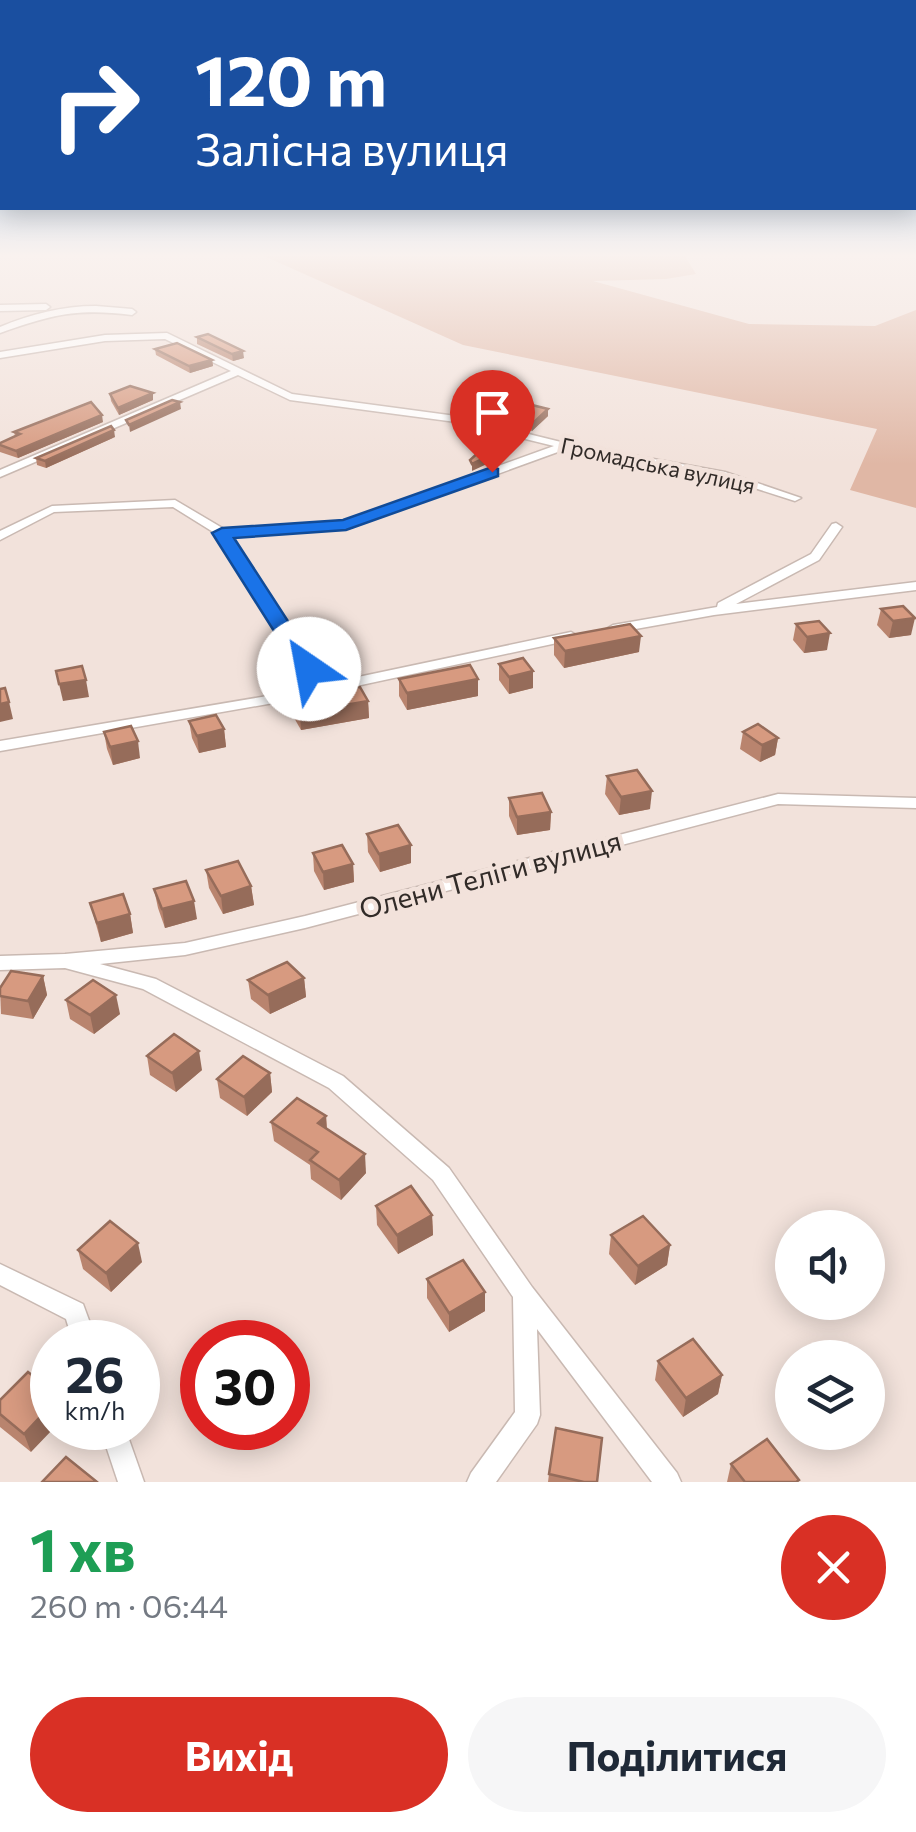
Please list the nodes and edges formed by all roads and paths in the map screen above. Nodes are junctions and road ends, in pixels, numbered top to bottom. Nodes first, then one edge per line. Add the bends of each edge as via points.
1 (0, 355) edge
2 (240, 371) junction
3 (565, 446) junction
4 (0, 474) edge
5 (795, 498) dead end
6 (836, 527) dead end
7 (222, 533) junction
8 (0, 536) edge
9 (916, 586) edge
10 (714, 611) junction
11 (605, 630) edge
12 (586, 634) edge
13 (296, 695) junction
14 (0, 746) edge
15 (916, 803) edge
16 (64, 960) junction
17 (0, 963) edge
18 (0, 1274) edge
19 (524, 1294) junction
20 (77, 1320) edge
21 (120, 1450) edge
22 (131, 1482) edge
23 (480, 1482) edge
24 (668, 1482) edge

1 - 2 street, Громадська вулиця via 105,338 167,336
2 - 3 street, Громадська вулиця via 290,397 456,419
2 - 4 street
3 - 5 street, Громадська вулиця via 726,475
3 - 7 street via 346,525
6 - 10 street via 815,557
7 - 8 street via 175,503 52,509
7 - 13 street via 309,669
9 - 10 street
10 - 11 street
12 - 13 street
13 - 14 street
15 - 16 street, Олени Теліги вулиця via 778,800 185,949
16 - 17 street, Олени Теліги вулиця
16 - 19 street, Олени Теліги вулиця via 149,984 336,1082 441,1174
18 - 20 street via 74,1312
19 - 23 street via 528,1416
19 - 24 street, Олени Теліги вулиця
21 - 22 street

